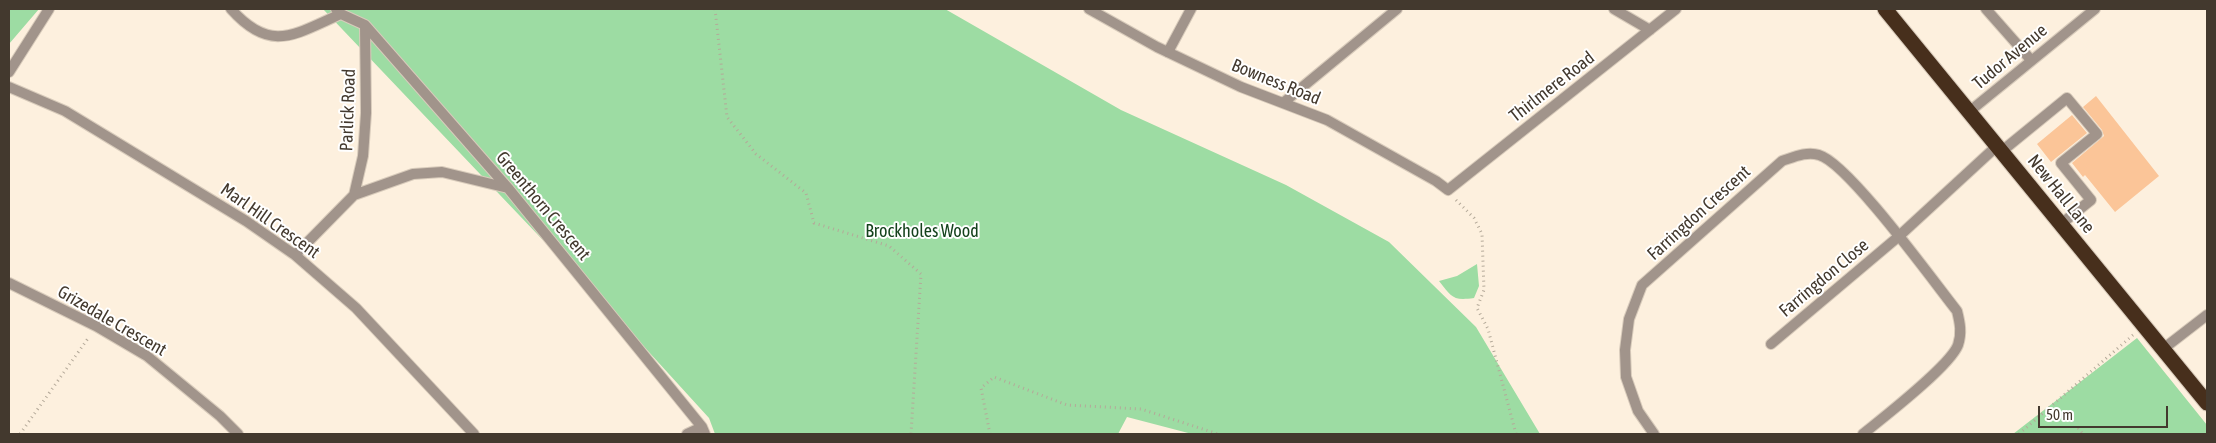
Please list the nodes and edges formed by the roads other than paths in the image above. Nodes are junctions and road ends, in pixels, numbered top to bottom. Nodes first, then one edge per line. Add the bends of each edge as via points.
1 (49, 9) edge
2 (231, 9) edge
3 (1089, 9) edge
4 (1191, 9) edge
5 (1397, 9) edge
6 (1614, 9) edge
7 (1676, 9) edge
8 (1885, 9) edge
9 (1986, 9) edge
10 (2095, 9) edge
11 (339, 12) edge
12 (365, 25) junction
13 (1650, 30) junction
14 (1168, 52) junction
15 (2032, 60) junction
16 (9, 72) edge
17 (9, 87) edge
18 (1283, 103) junction
19 (1970, 111) junction
20 (2000, 148) junction
21 (508, 188) junction
22 (1448, 190) joint
23 (354, 195) junction
24 (2061, 224) junction
25 (1898, 237) junction
26 (295, 255) junction
27 (9, 283) edge
28 (2207, 315) edge
29 (1771, 344) dead end
30 (2163, 349) junction
31 (2207, 403) edge
32 (703, 430) edge
33 (238, 434) edge
34 (474, 434) edge
35 (687, 434) edge
36 (1654, 434) edge
37 (1863, 434) edge

1 - 16 street
2 - 11 street, Greenthorn Crescent via 258,33 277,36 293,35
3 - 14 street, Bowness Road
4 - 14 street
5 - 18 street
6 - 13 street
7 - 13 street, Thirlmere Road
8 - 19 highway, New Hall Lane
9 - 15 street
10 - 15 street, Tudor Avenue
11 - 12 street, Greenthorn Crescent
12 - 21 street, Greenthorn Crescent
12 - 23 street, Parlick Road via 366,113 363,156
13 - 22 street, Thirlmere Road
14 - 18 street, Bowness Road
15 - 19 street, Tudor Avenue
17 - 26 street, Marl Hill Crescent via 65,111 246,220
18 - 22 street, Bowness Road via 1327,120
19 - 20 highway, New Hall Lane
20 - 24 highway, New Hall Lane
20 - 24 street via 2067,98 2097,134 2061,163 2091,200
20 - 25 street
21 - 23 street via 442,172 413,174
21 - 32 street, Greenthorn Crescent
23 - 26 street
24 - 30 highway, New Hall Lane
25 - 29 street, Farringdon Close
25 - 36 street, Farringdon Crescent via 1846,174 1820,155 1804,154 1782,161 1642,285 1629,319 1626,377 1638,411
25 - 37 street, Farringdon Crescent via 1957,311 1961,330 1957,346 1943,366
26 - 34 street, Marl Hill Crescent via 356,308
27 - 33 street, Grizedale Crescent via 96,326 147,356
28 - 30 street
30 - 31 highway, New Hall Lane
32 - 35 street

